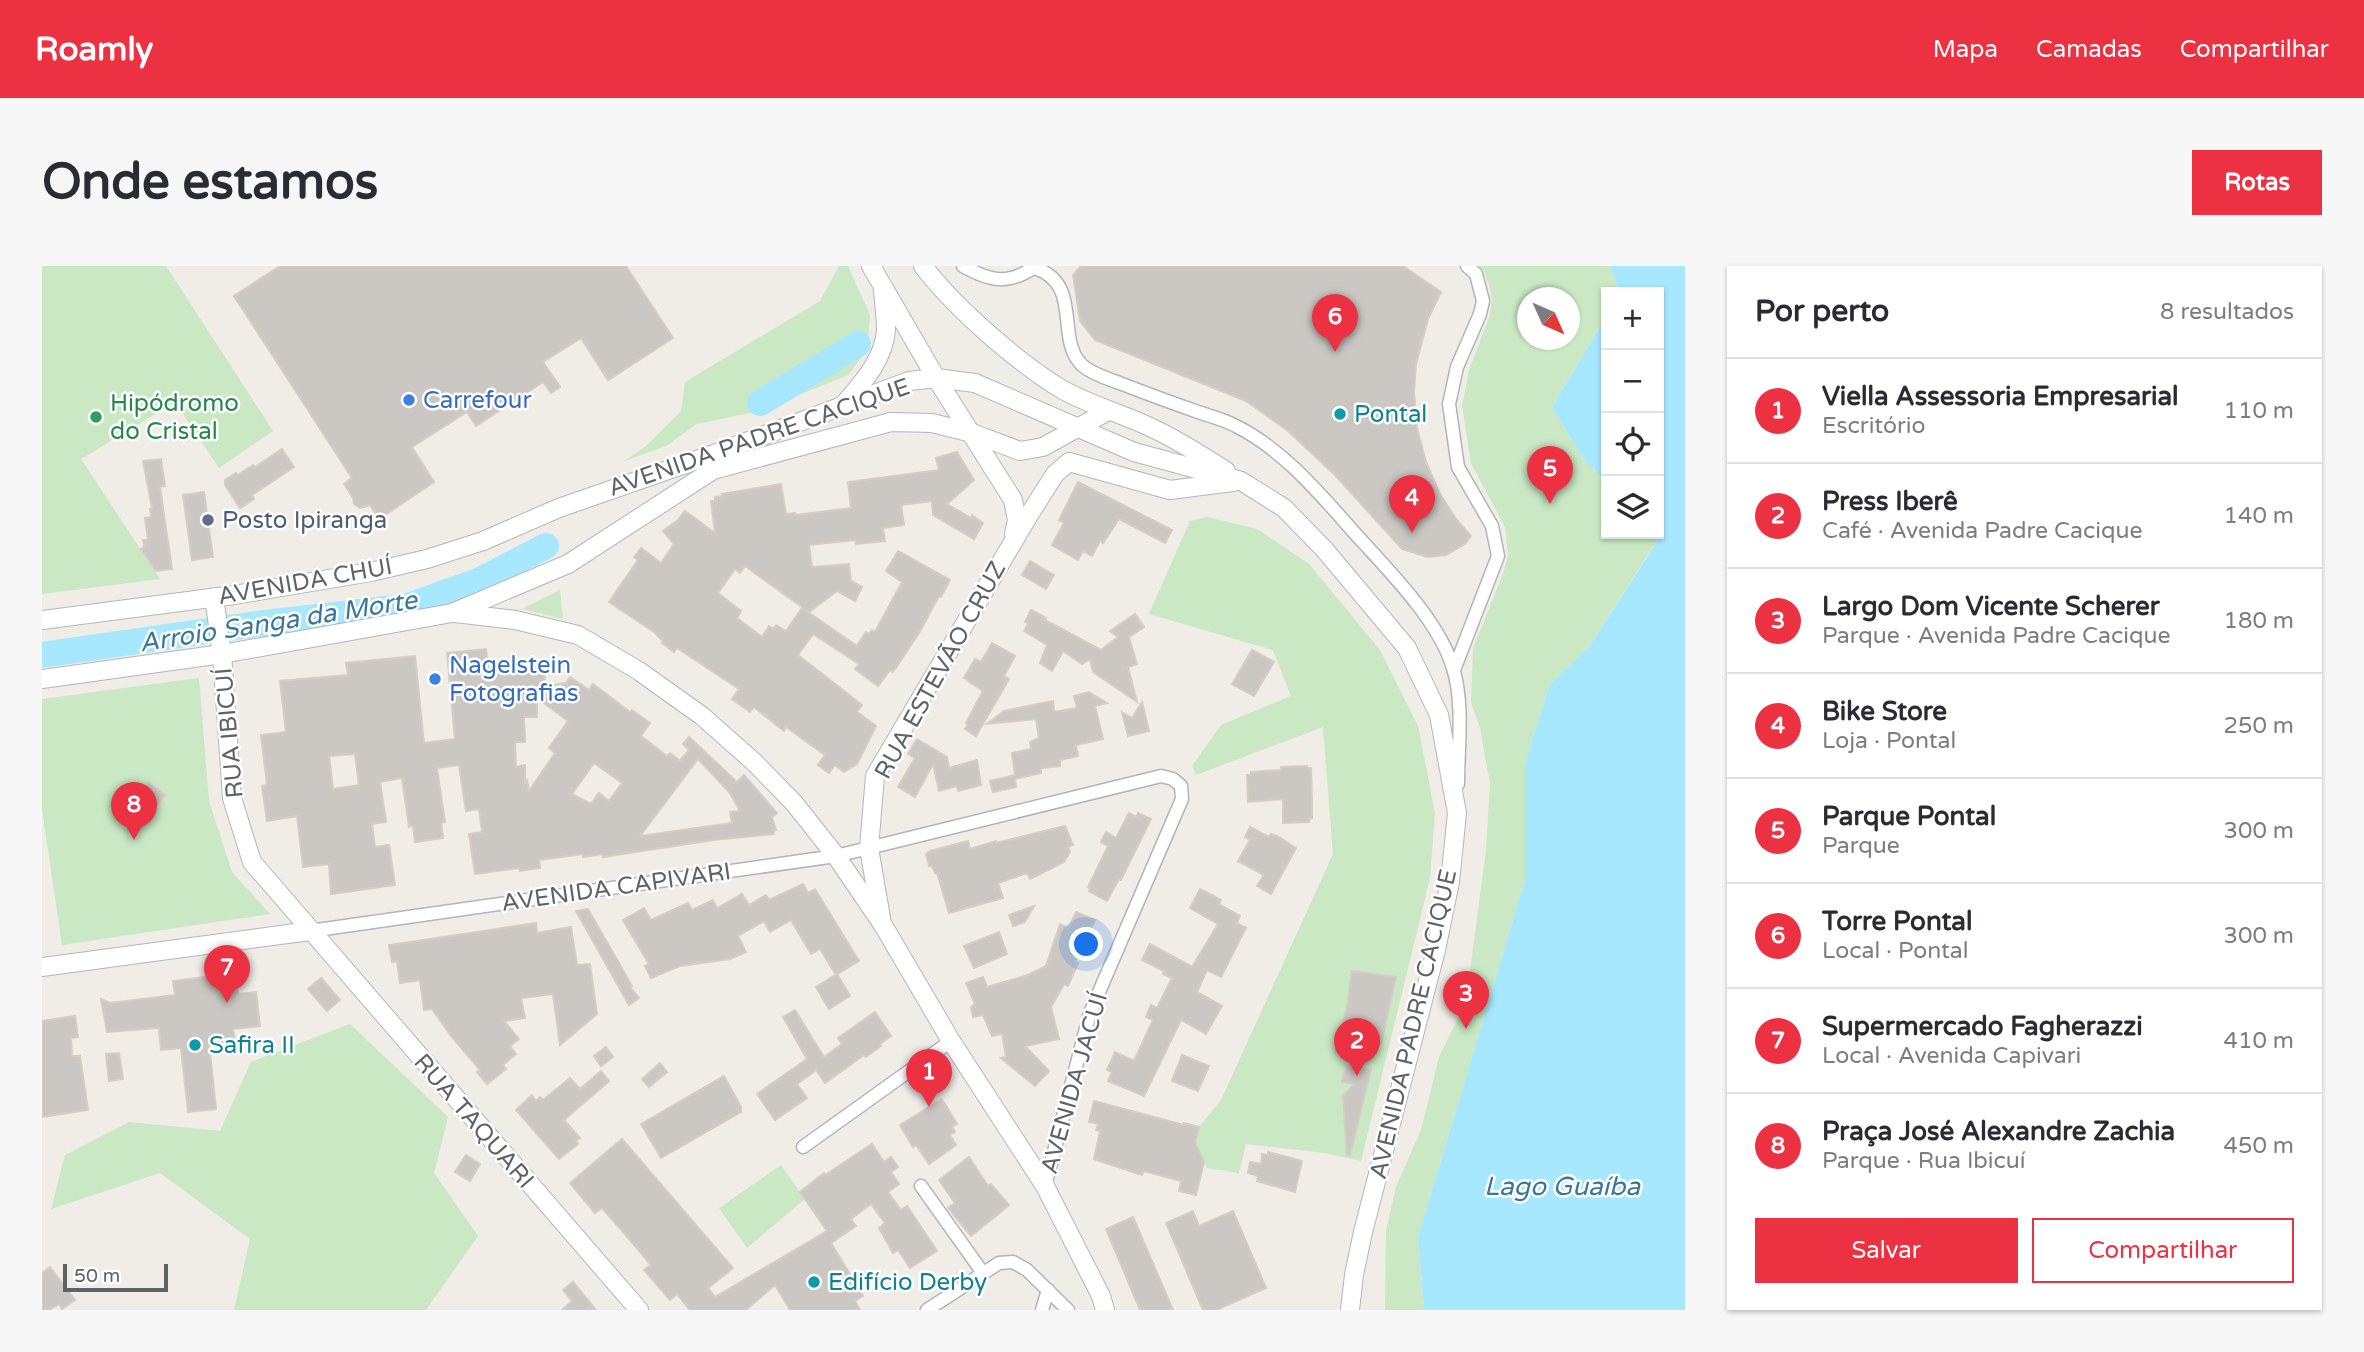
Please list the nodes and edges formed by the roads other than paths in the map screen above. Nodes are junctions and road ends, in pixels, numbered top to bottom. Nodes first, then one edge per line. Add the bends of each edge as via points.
1 (871, 266) edge
2 (923, 266) edge
3 (963, 266) edge
4 (1467, 266) edge
5 (1035, 267) edge
6 (883, 286) junction
7 (936, 379) junction
8 (843, 406) junction
9 (1108, 411) junction
10 (1079, 429) junction
11 (972, 433) junction
12 (1241, 481) junction
13 (559, 508) joint
14 (1013, 541) junction
15 (214, 597) junction
16 (452, 613) junction
17 (42, 620) edge
18 (221, 646) junction
19 (1454, 670) junction
20 (42, 679) edge
21 (1181, 786) joint
22 (1457, 813) junction
23 (869, 848) junction
24 (836, 856) junction
25 (883, 925) junction
26 (310, 931) junction
27 (42, 967) edge
28 (951, 1041) junction
29 (803, 1147) dead end
30 (1045, 1185) junction
31 (921, 1186) dead end
32 (983, 1273) junction
33 (1048, 1290) junction
34 (639, 1310) edge
35 (927, 1310) edge
36 (1042, 1310) edge
37 (1068, 1310) edge
38 (1105, 1310) edge
39 (1350, 1310) edge

1 - 6 main road
2 - 9 main road via 979,324 1034,371
3 - 5 street via 979,275 1006,280
4 - 19 street via 1476,274 1483,301 1448,404 1458,467 1492,526 1498,556
5 - 19 street via 1046,271 1061,289 1075,357 1084,366 1236,425 1272,449 1398,581 1443,642
6 - 7 main road
6 - 8 main road via 886,331 880,355
7 - 8 main road, AVENIDA PADRE CACIQUE via 909,381
7 - 10 main road, AVENIDA PADRE CACIQUE via 975,383
7 - 11 main road
8 - 13 main road, AVENIDA PADRE CACIQUE
9 - 10 main road, AVENIDA PADRE CACIQUE
9 - 12 main road via 1153,428
10 - 11 main road, AVENIDA PADRE CACIQUE via 1043,447 1020,451
10 - 12 main road, AVENIDA PADRE CACIQUE via 1134,452
11 - 14 main road via 1013,500 1017,520
11 - 16 main road, AVENIDA PADRE CACIQUE via 932,423 891,422 713,470 568,564
12 - 14 main road, RUA ESTEVÃO CRUZ via 1170,491 1069,462 1055,474
12 - 22 main road, AVENIDA PADRE CACIQUE via 1284,508 1407,648 1439,715
13 - 15 main road, AVENIDA CHUÍ via 427,559
14 - 23 main road, RUA ESTEVÃO CRUZ via 875,776
15 - 17 main road, AVENIDA CHUÍ
15 - 18 main road, RUA IBICUÍ
16 - 18 main road
16 - 24 main road via 515,620 578,635 639,671 702,716 754,762
18 - 20 main road
18 - 26 main road, RUA IBICUÍ via 236,811 252,862
19 - 22 street via 1459,716
21 - 23 street, AVENIDA CAPIVARI via 1161,776
21 - 30 street, AVENIDA JACUÍ via 1182,799 1090,1013
22 - 39 main road, AVENIDA PADRE CACIQUE via 1450,882 1436,950 1363,1232
23 - 24 street, AVENIDA CAPIVARI
23 - 25 main road, RUA ESTEVÃO CRUZ
24 - 25 main road
24 - 26 street, AVENIDA CAPIVARI
25 - 28 main road
26 - 27 main road, AVENIDA CAPIVARI
26 - 34 main road, RUA TAQUARI
28 - 29 street
28 - 30 main road
30 - 38 main road
31 - 32 street
32 - 33 street via 999,1263 1013,1262
32 - 35 street
33 - 36 street
33 - 37 street

